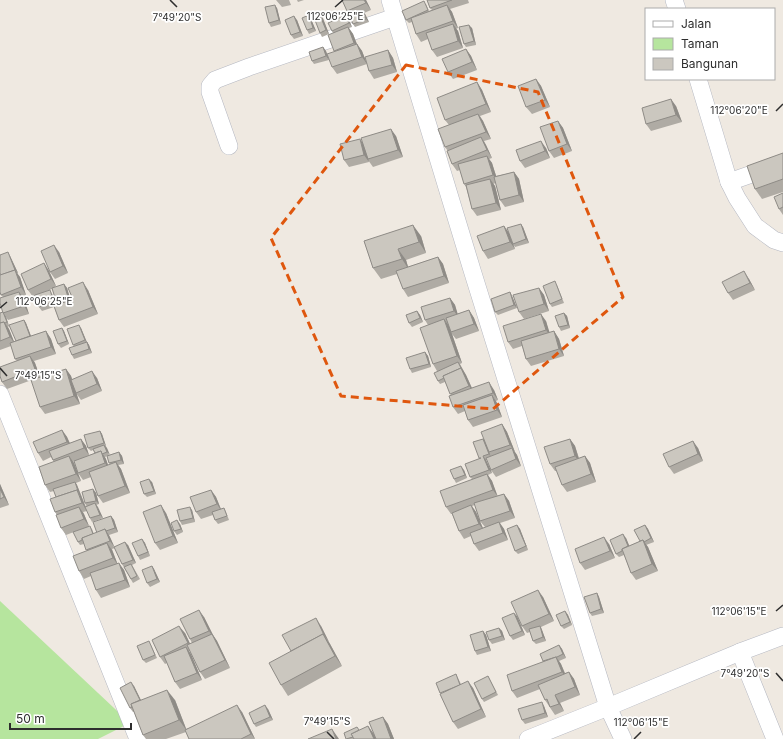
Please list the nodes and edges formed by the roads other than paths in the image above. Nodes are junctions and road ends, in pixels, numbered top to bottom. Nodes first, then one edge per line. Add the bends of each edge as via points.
1 (390, 0) edge
2 (395, 18) junction
3 (698, 80) edge
4 (229, 146) dead end
5 (783, 163) edge
6 (729, 182) junction
7 (783, 243) edge
8 (0, 394) edge
9 (783, 636) edge
10 (740, 652) junction
11 (608, 707) junction
12 (138, 739) edge
13 (528, 739) edge
14 (623, 739) edge
15 (775, 739) edge

1 - 2 street
2 - 4 street via 215,80 210,86 210,92
2 - 11 street
3 - 6 street
5 - 6 street
6 - 7 street via 755,226 774,240
8 - 12 street
9 - 10 street
10 - 11 street
10 - 15 street
11 - 13 street
11 - 14 street

